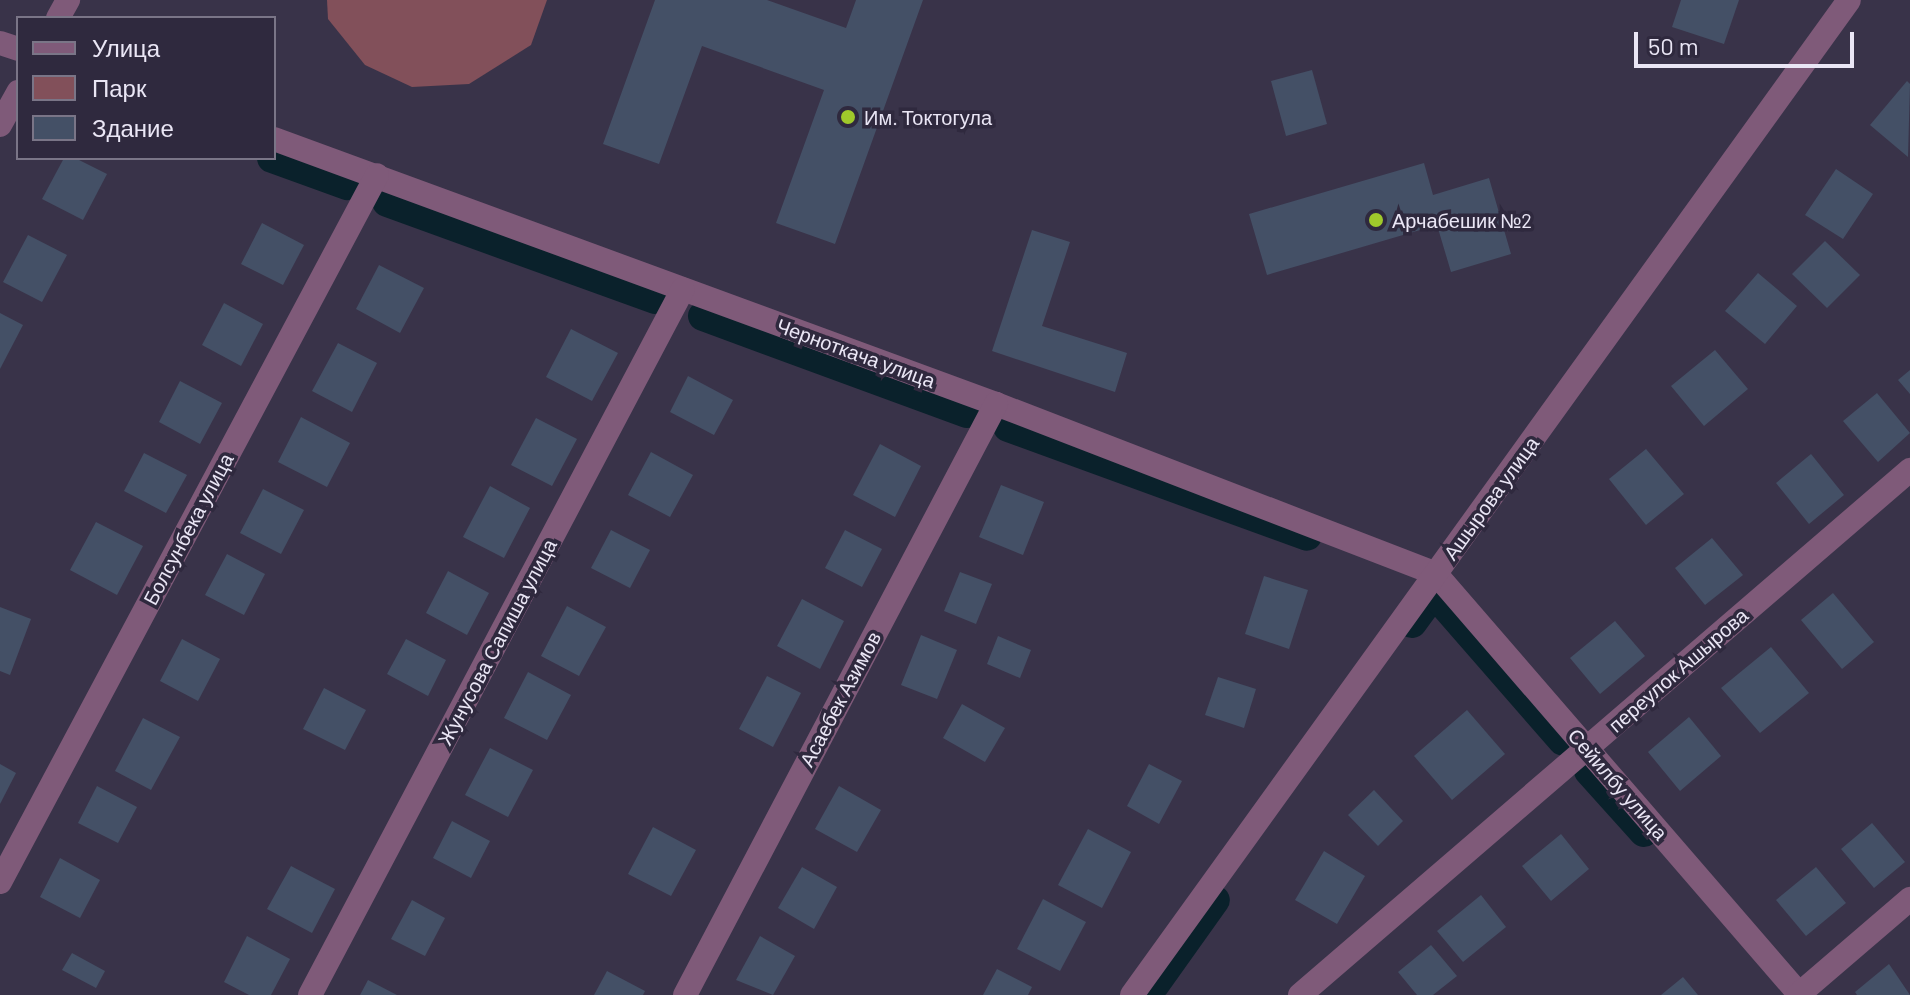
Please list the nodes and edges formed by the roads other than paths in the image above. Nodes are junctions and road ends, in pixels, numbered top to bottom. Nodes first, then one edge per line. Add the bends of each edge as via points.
1 (1849, 0) edge
2 (16, 96) edge
3 (0, 125) edge
4 (276, 140) edge
5 (377, 175) junction
6 (683, 289) junction
7 (996, 404) junction
8 (1910, 470) edge
9 (1436, 574) junction
10 (1587, 748) junction
11 (0, 882) edge
12 (1910, 899) edge
13 (310, 995) edge
14 (685, 995) edge
15 (1132, 995) edge
16 (1300, 995) edge
17 (1799, 995) edge

1 - 9 street, Ашырова улица
2 - 3 street
4 - 5 street, Черноткача улица
5 - 6 street, Черноткача улица
5 - 11 street, Болсунбека улица
6 - 7 street, Черноткача улица
6 - 13 street, Жунусова Сапиша улица
7 - 9 street, Черноткача улица
7 - 14 street, Асаебек Азимов
8 - 10 street, переулок Ашырова
9 - 10 street, Сейилбу улица
9 - 15 street, Ашырова улица
10 - 16 street, переулок Ашырова
10 - 17 street, Сейилбу улица
12 - 17 street

